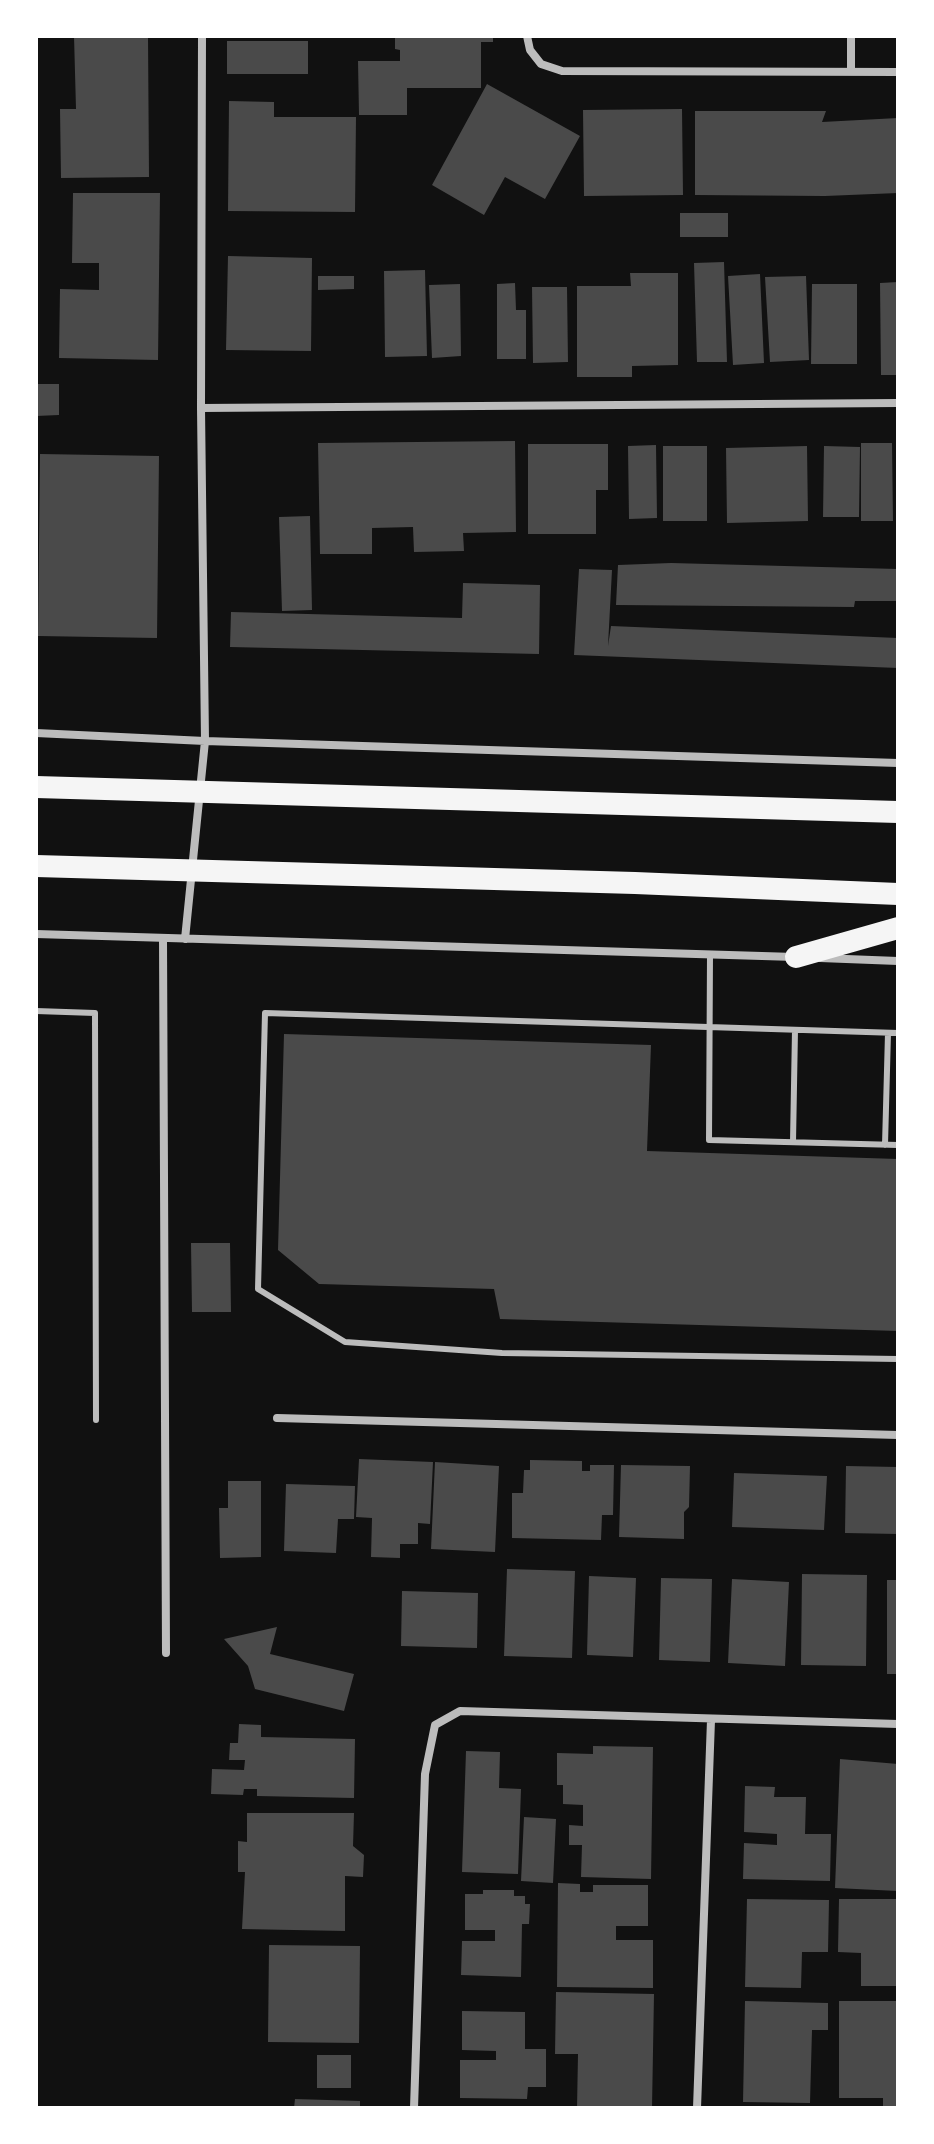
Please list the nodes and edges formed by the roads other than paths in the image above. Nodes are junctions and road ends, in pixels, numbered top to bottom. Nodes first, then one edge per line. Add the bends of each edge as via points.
1 (202, 36) edge
2 (527, 36) edge
3 (851, 36) edge
4 (851, 72) junction
5 (898, 72) edge
6 (898, 403) edge
7 (201, 408) junction
8 (36, 733) edge
9 (205, 741) junction
10 (898, 763) edge
11 (36, 787) edge
12 (201, 791) junction
13 (898, 812) edge
14 (36, 866) edge
15 (193, 872) junction
16 (898, 894) edge
17 (898, 928) edge
18 (36, 934) edge
19 (163, 938) junction
20 (185, 939) junction
21 (710, 955) junction
22 (796, 957) junction
23 (898, 961) edge
24 (36, 1011) edge
25 (709, 1027) junction
26 (795, 1030) junction
27 (888, 1033) junction
28 (898, 1033) edge
29 (793, 1142) junction
30 (885, 1145) junction
31 (898, 1145) edge
32 (898, 1359) edge
33 (277, 1418) dead end
34 (96, 1420) dead end
35 (898, 1435) edge
36 (166, 1653) dead end
37 (711, 1720) junction
38 (898, 1724) edge
39 (414, 2108) edge
40 (697, 2108) edge

1 - 7 street
2 - 4 street via 541,64 562,71
3 - 4 street
4 - 5 street
6 - 7 street
7 - 9 street
8 - 9 street
9 - 10 street
9 - 12 street
11 - 12 highway
12 - 13 highway
12 - 15 street
14 - 15 highway
15 - 16 highway
15 - 20 street
17 - 22 highway
18 - 19 street
19 - 20 street
19 - 36 street
20 - 21 street
21 - 22 street
21 - 25 lane
22 - 23 street
24 - 34 lane via 95,1013
25 - 26 lane
25 - 29 lane via 709,1140
25 - 32 lane via 265,1013 258,1289 345,1342 502,1353
26 - 27 lane
26 - 29 lane
27 - 28 lane
27 - 30 lane
29 - 30 lane
30 - 31 lane
33 - 35 street
37 - 38 street
37 - 39 street via 460,1711 435,1725 425,1774
37 - 40 street

